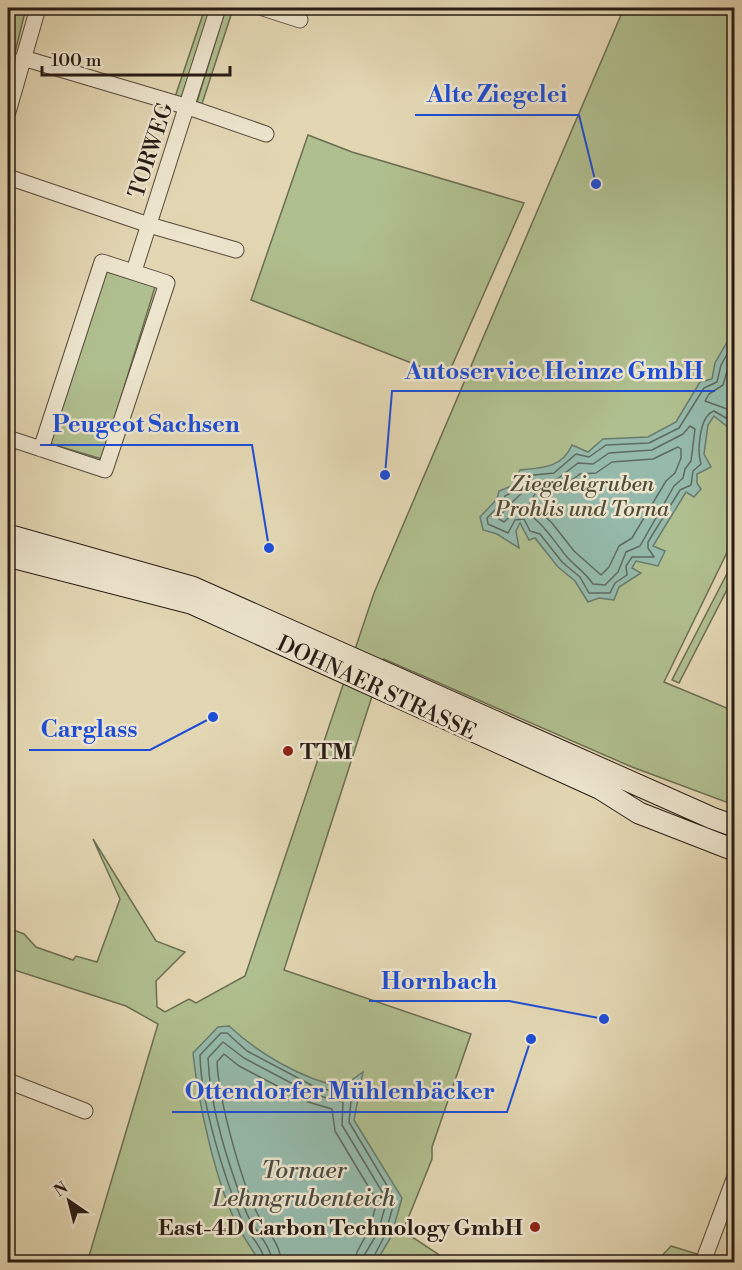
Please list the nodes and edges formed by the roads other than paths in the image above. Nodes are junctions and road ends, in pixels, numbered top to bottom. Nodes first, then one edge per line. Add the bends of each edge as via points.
1 (38, 8) edge
2 (218, 8) edge
3 (263, 8) edge
4 (300, 20) dead end
5 (23, 58) junction
6 (188, 107) junction
7 (8, 112) edge
8 (266, 134) dead end
9 (8, 177) edge
10 (149, 225) junction
11 (236, 250) dead end
12 (134, 271) junction
13 (8, 438) edge
14 (40, 449) junction
15 (8, 535) edge
16 (8, 556) edge
17 (735, 826) edge
18 (735, 850) edge
19 (8, 1081) edge
20 (85, 1112) dead end
21 (735, 1179) edge
22 (703, 1263) edge

1 - 5 street
2 - 6 street, TORWEG
3 - 4 street
5 - 6 street
5 - 7 street
6 - 8 street
6 - 10 street, TORWEG
9 - 10 street
10 - 11 street
10 - 12 street, TORWEG
12 - 14 street via 102,262
12 - 14 street via 167,283 105,470
13 - 14 street
15 - 17 main road, DOHNAER STRASSE via 192,587
16 - 18 main road, DOHNAER STRASSE via 153,591 231,619 601,789 639,813
19 - 20 street
21 - 22 street

